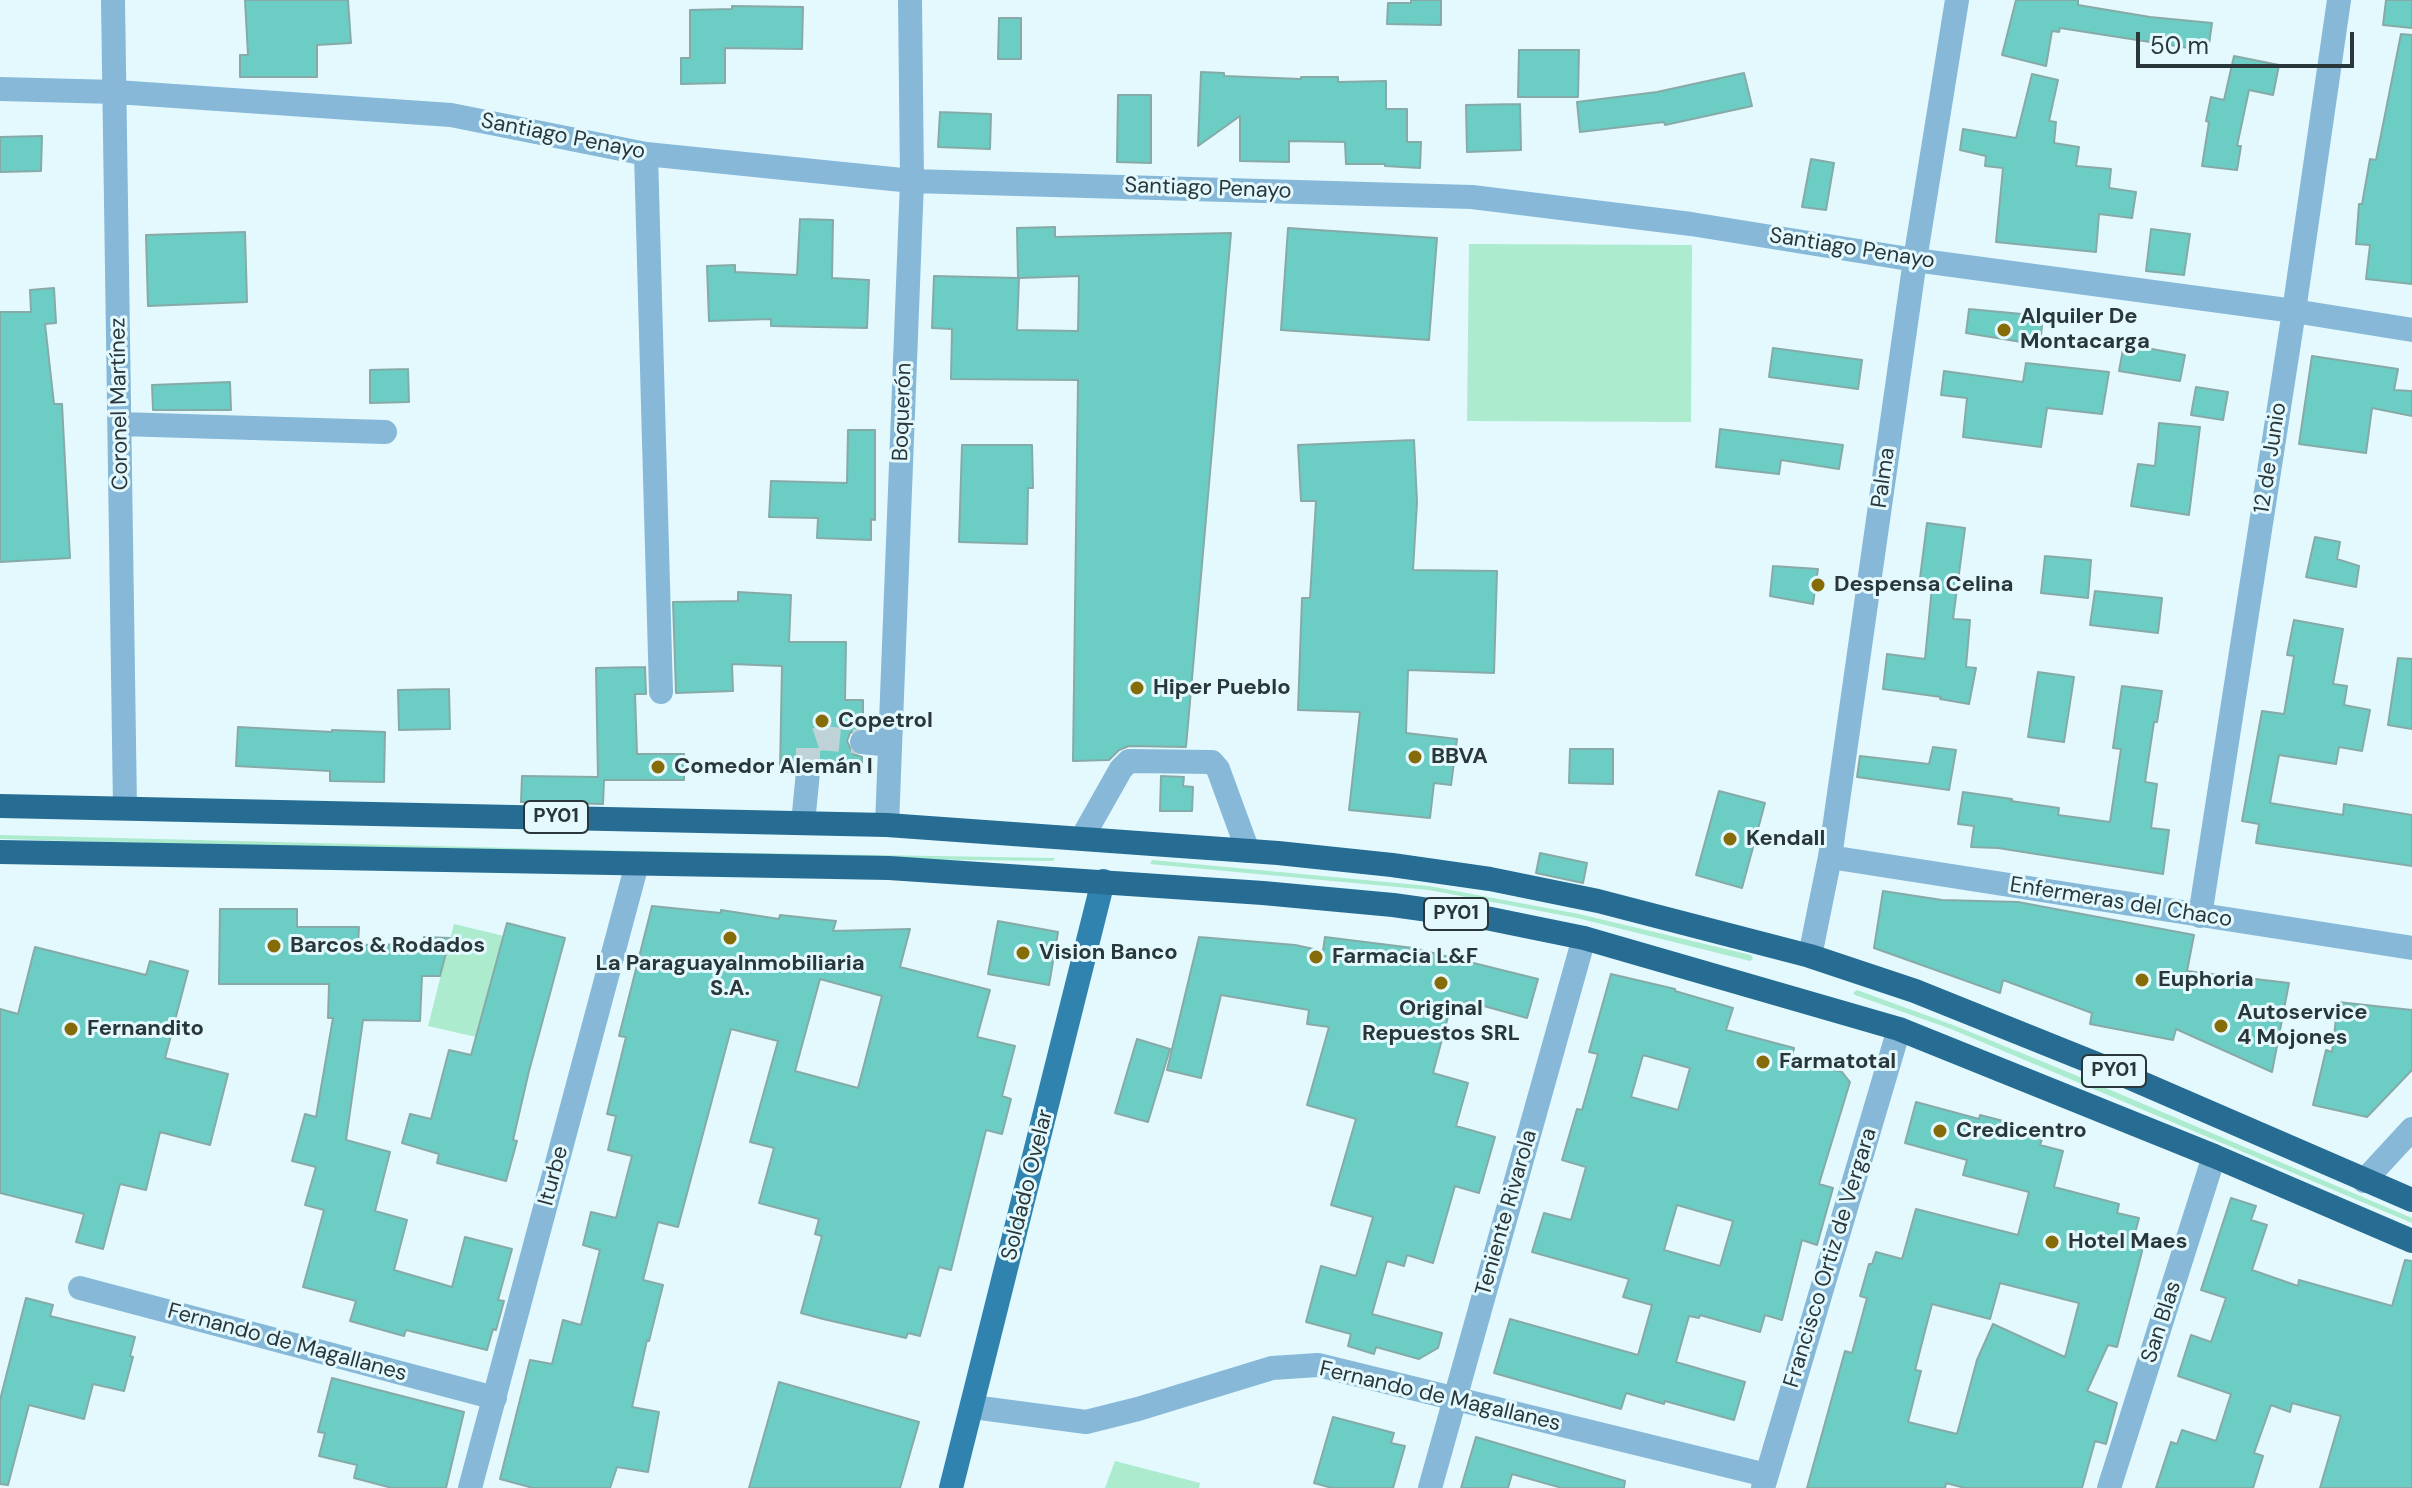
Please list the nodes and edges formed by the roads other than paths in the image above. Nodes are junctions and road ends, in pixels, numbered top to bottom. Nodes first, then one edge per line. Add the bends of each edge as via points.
1 (113, 0) edge
2 (910, 0) edge
3 (1957, 0) edge
4 (2339, 0) edge
5 (0, 89) edge
6 (116, 92) junction
7 (646, 154) junction
8 (912, 181) junction
9 (1915, 260) junction
10 (2294, 311) junction
11 (2412, 330) edge
12 (120, 424) junction
13 (385, 432) dead end
14 (661, 692) dead end
15 (862, 742) tunnel mouth
16 (890, 745) junction
17 (808, 772) tunnel mouth
18 (0, 806) edge
19 (125, 808) junction
20 (803, 823) junction
21 (887, 825) junction
22 (1082, 838) junction
23 (1112, 840) junction
24 (1248, 851) junction
25 (0, 852) edge
26 (1830, 857) junction
27 (637, 864) junction
28 (1103, 881) junction
29 (2200, 916) junction
30 (1584, 938) junction
31 (2412, 948) edge
32 (1810, 956) junction
33 (1899, 1029) junction
34 (2412, 1129) edge
35 (2214, 1156) junction
36 (2364, 1181) junction
37 (2412, 1200) edge
38 (2412, 1241) edge
39 (80, 1288) dead end
40 (495, 1398) junction
41 (1455, 1399) junction
42 (973, 1407) junction
43 (1765, 1482) edge
44 (470, 1488) edge
45 (951, 1488) edge
46 (1430, 1488) edge
47 (2109, 1488) edge

1 - 6 street, Coronel Martínez
2 - 8 street, Boquerón
3 - 9 street, Palma
4 - 10 street, 12 de Junio
5 - 6 street, Santiago Penayo
6 - 7 street, Santiago Penayo via 451,115
6 - 12 street, Coronel Martínez
7 - 8 street, Santiago Penayo
7 - 14 street
8 - 9 street, Santiago Penayo via 1472,197 1691,224
8 - 16 street, Boquerón
9 - 10 street, Santiago Penayo
9 - 26 street, Palma
10 - 11 street, Santiago Penayo
10 - 29 street, 12 de Junio
12 - 13 street
12 - 19 street, Coronel Martínez
15 - 16 street
16 - 21 street, Boquerón
17 - 20 street
18 - 19 highway, PY01
19 - 20 highway, PY01
20 - 21 highway, PY01
21 - 22 highway, PY01
22 - 23 highway, PY01
22 - 24 street via 1129,761 1212,762
23 - 24 highway, PY01
23 - 28 highway
24 - 32 highway, PY01 via 1490,879
25 - 27 highway, PY01
26 - 29 street, Enfermeras del Chaco
26 - 32 street, Palma
27 - 28 highway, PY01 via 889,868
27 - 40 street, Iturbe
28 - 30 highway, PY01 via 1393,905
28 - 42 main road, Soldado Ovelar
29 - 31 street, Enfermeras del Chaco
30 - 33 highway, PY01
30 - 41 street, Teniente Rivarola
32 - 36 highway, PY01 via 1915,991 2114,1071
33 - 35 highway, PY01
33 - 43 street, Francisco Ortiz de Vergara
34 - 36 street
35 - 38 highway, PY01
35 - 47 street, San Blas
36 - 37 highway, PY01
39 - 40 street, Fernando de Magallanes
40 - 44 street, Iturbe
41 - 42 street, Fernando de Magallanes via 1318,1365 1272,1368 1086,1422
41 - 43 street, Fernando de Magallanes
41 - 46 street, Teniente Rivarola
42 - 45 main road, Soldado Ovelar

